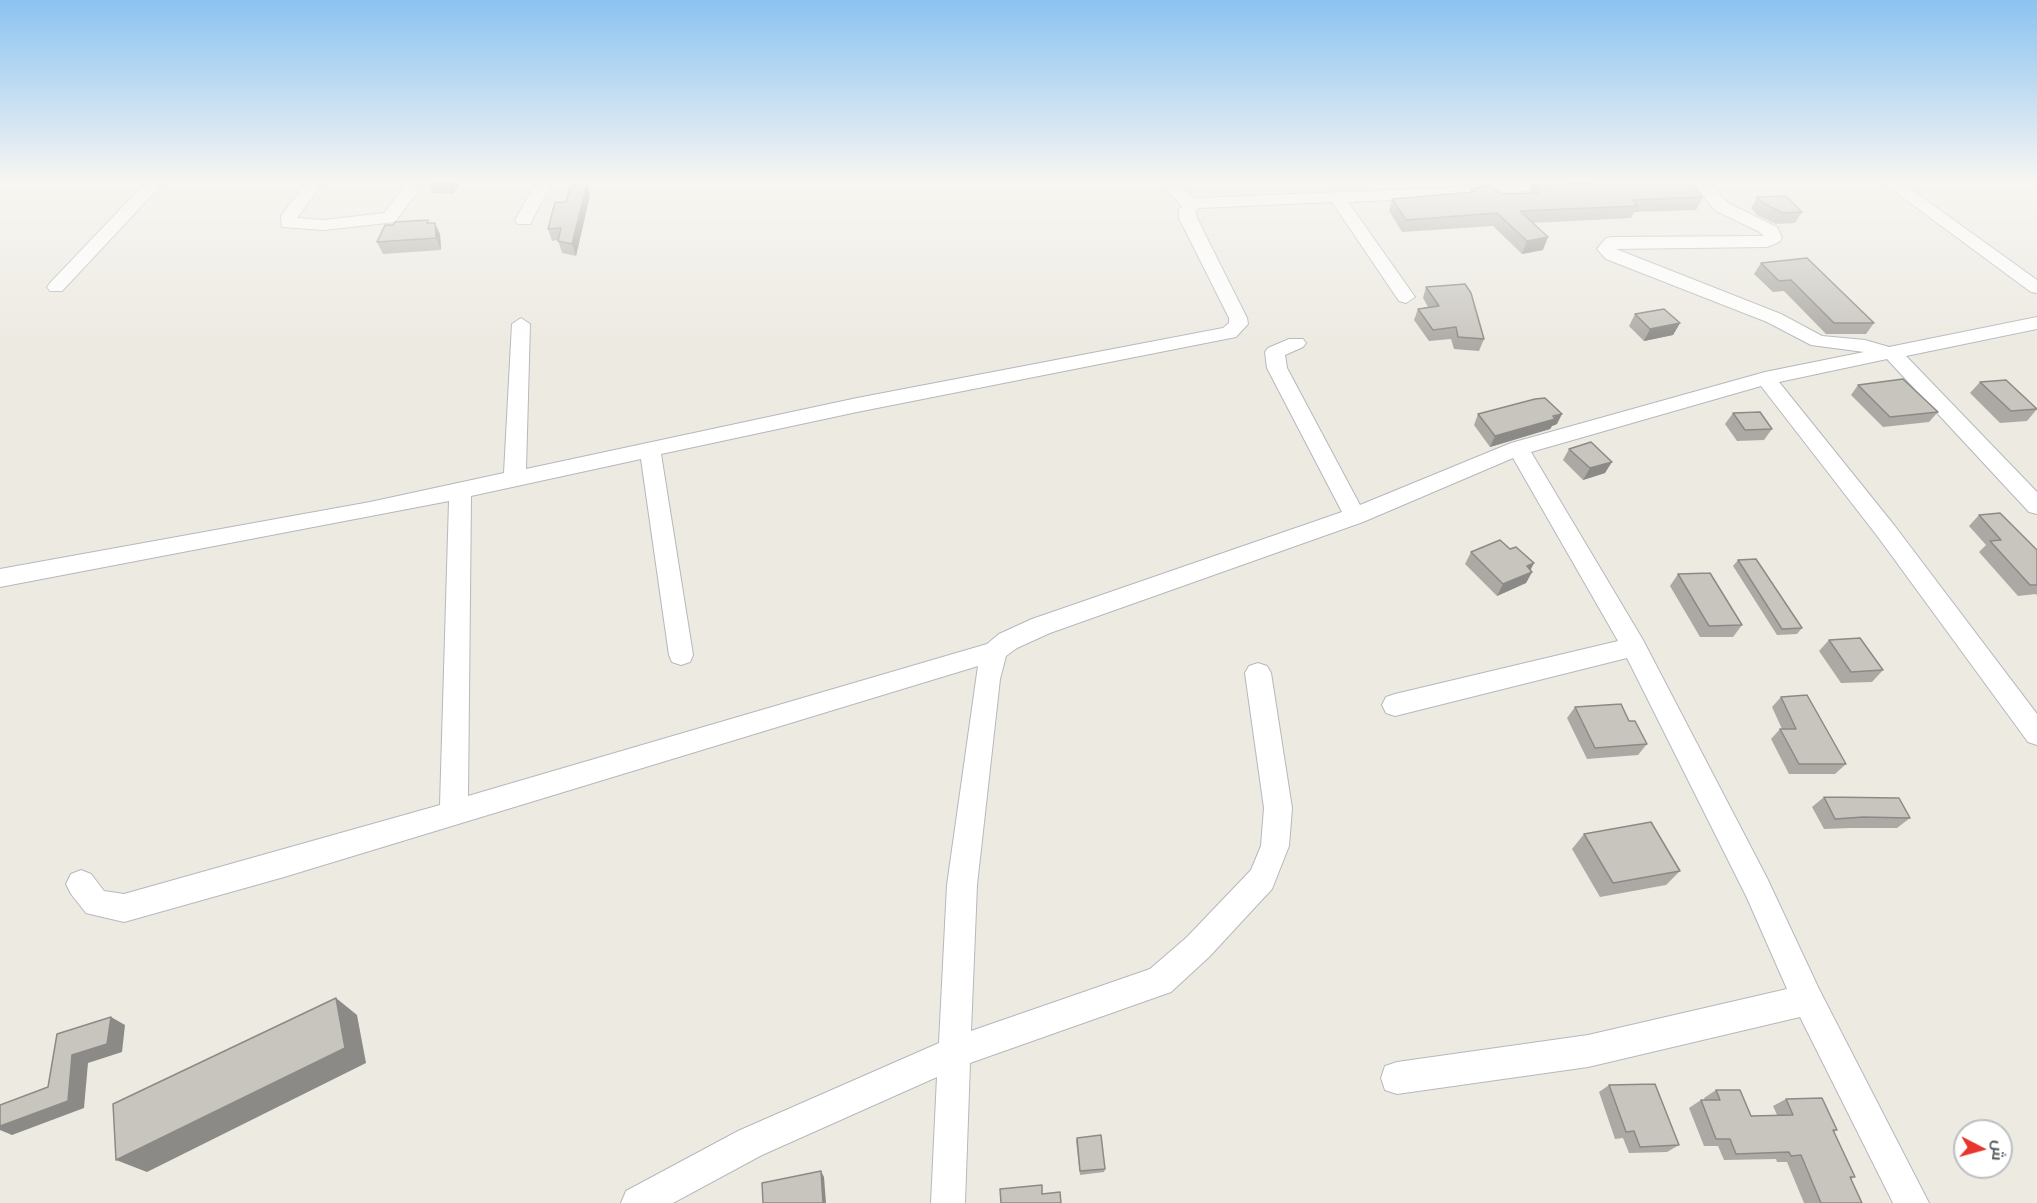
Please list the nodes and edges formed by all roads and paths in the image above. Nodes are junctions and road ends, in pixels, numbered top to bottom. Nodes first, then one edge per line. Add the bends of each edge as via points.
1 (104, 236) edge
2 (1197, 236) edge
3 (1364, 236) edge
4 (1772, 236) edge
5 (1965, 236) edge
6 (56, 287) dead end
7 (2037, 288) edge
8 (1406, 297) dead end
9 (2037, 323) edge
10 (521, 324) dead end
11 (1296, 343) dead end
12 (1893, 354) junction
13 (1765, 378) junction
14 (1518, 448) junction
15 (650, 449) junction
16 (515, 478) junction
17 (460, 489) junction
18 (2037, 506) edge
19 (1355, 516) junction
20 (0, 578) edge
21 (1634, 648) junction
22 (995, 651) junction
23 (681, 655) dead end
24 (1258, 673) dead end
25 (1395, 705) dead end
26 (2037, 734) edge
27 (454, 813) junction
28 (81, 884) dead end
29 (1808, 1000) junction
30 (954, 1053) junction
31 (1397, 1078) dead end
32 (638, 1203) edge
33 (948, 1203) edge
34 (1912, 1203) edge

1 - 6 street
2 - 15 street via 1238,318 1239,324 1229,333
3 - 8 street
4 - 12 street via 1767,242 1612,242 1606,249 1612,255 1774,318 1818,342 1865,346
5 - 7 street
9 - 12 street
10 - 16 street
11 - 19 street via 1275,352 1277,368
12 - 13 street
12 - 18 street
13 - 14 street
13 - 26 street via 1886,531
14 - 19 street
14 - 21 street
15 - 16 street
15 - 23 street
16 - 17 street
17 - 20 street via 359,513
17 - 27 street
19 - 22 street via 1041,626
21 - 25 street
21 - 29 street via 1756,888
22 - 27 street
22 - 30 street via 987,679 962,885
24 - 30 street via 1278,808 1275,846 1262,879 1160,981
27 - 28 street via 124,908 96,903
29 - 31 street via 1588,1051
29 - 34 street
30 - 32 street via 750,1143
30 - 33 street

